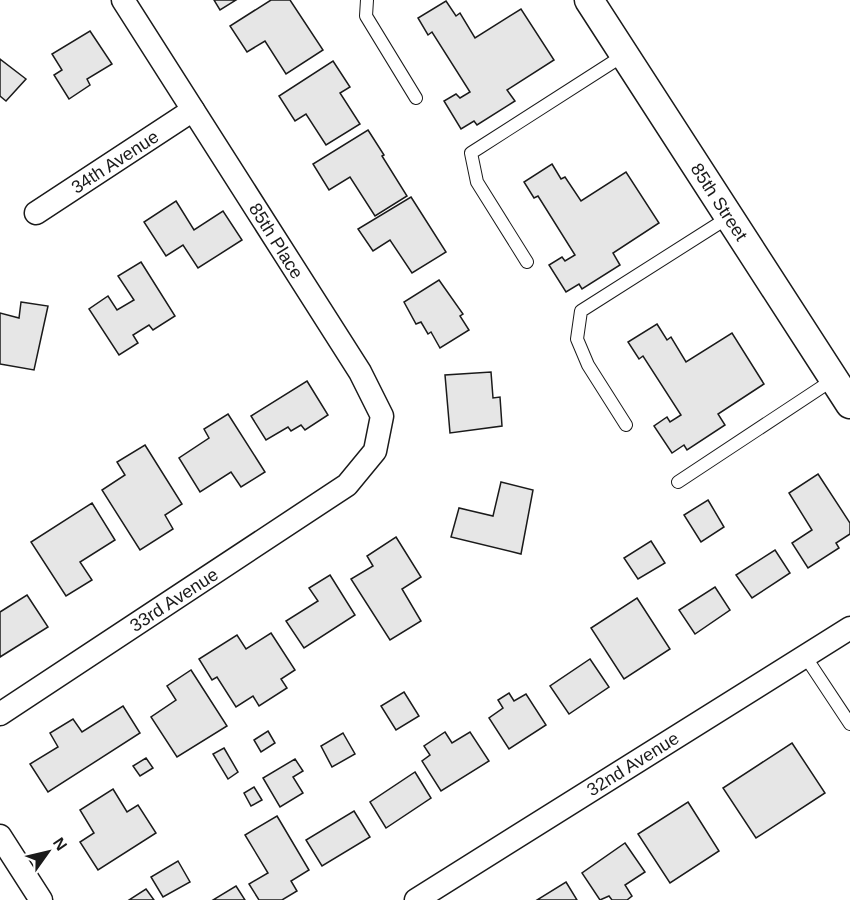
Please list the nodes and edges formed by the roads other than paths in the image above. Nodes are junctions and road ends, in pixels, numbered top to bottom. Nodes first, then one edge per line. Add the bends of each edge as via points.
1 (123, 0) edge
2 (368, 0) edge
3 (589, 0) edge
4 (624, 55) junction
5 (416, 98) dead end
6 (193, 110) junction
7 (36, 213) dead end
8 (729, 217) junction
9 (527, 262) dead end
10 (834, 380) junction
11 (850, 404) edge
12 (626, 425) dead end
13 (678, 482) dead end
14 (347, 485) joint
15 (850, 628) edge
16 (805, 656) junction
17 (0, 714) edge
18 (850, 724) edge
19 (0, 836) edge
20 (41, 900) edge
21 (416, 900) edge

1 - 6 street, 85th Place
2 - 5 lane via 366,16
3 - 4 street, 85th Street
4 - 8 street, 85th Street
4 - 9 lane via 471,153 477,182
6 - 7 street, 34th Avenue
6 - 14 street, 85th Place via 360,372 382,416 375,451
8 - 10 street, 85th Street
8 - 12 lane via 580,311 577,339 588,365
10 - 11 street, 85th Street
10 - 13 lane
14 - 17 street, 33rd Avenue
15 - 16 street, 32nd Avenue
16 - 18 lane
16 - 21 street, 32nd Avenue
19 - 20 street

